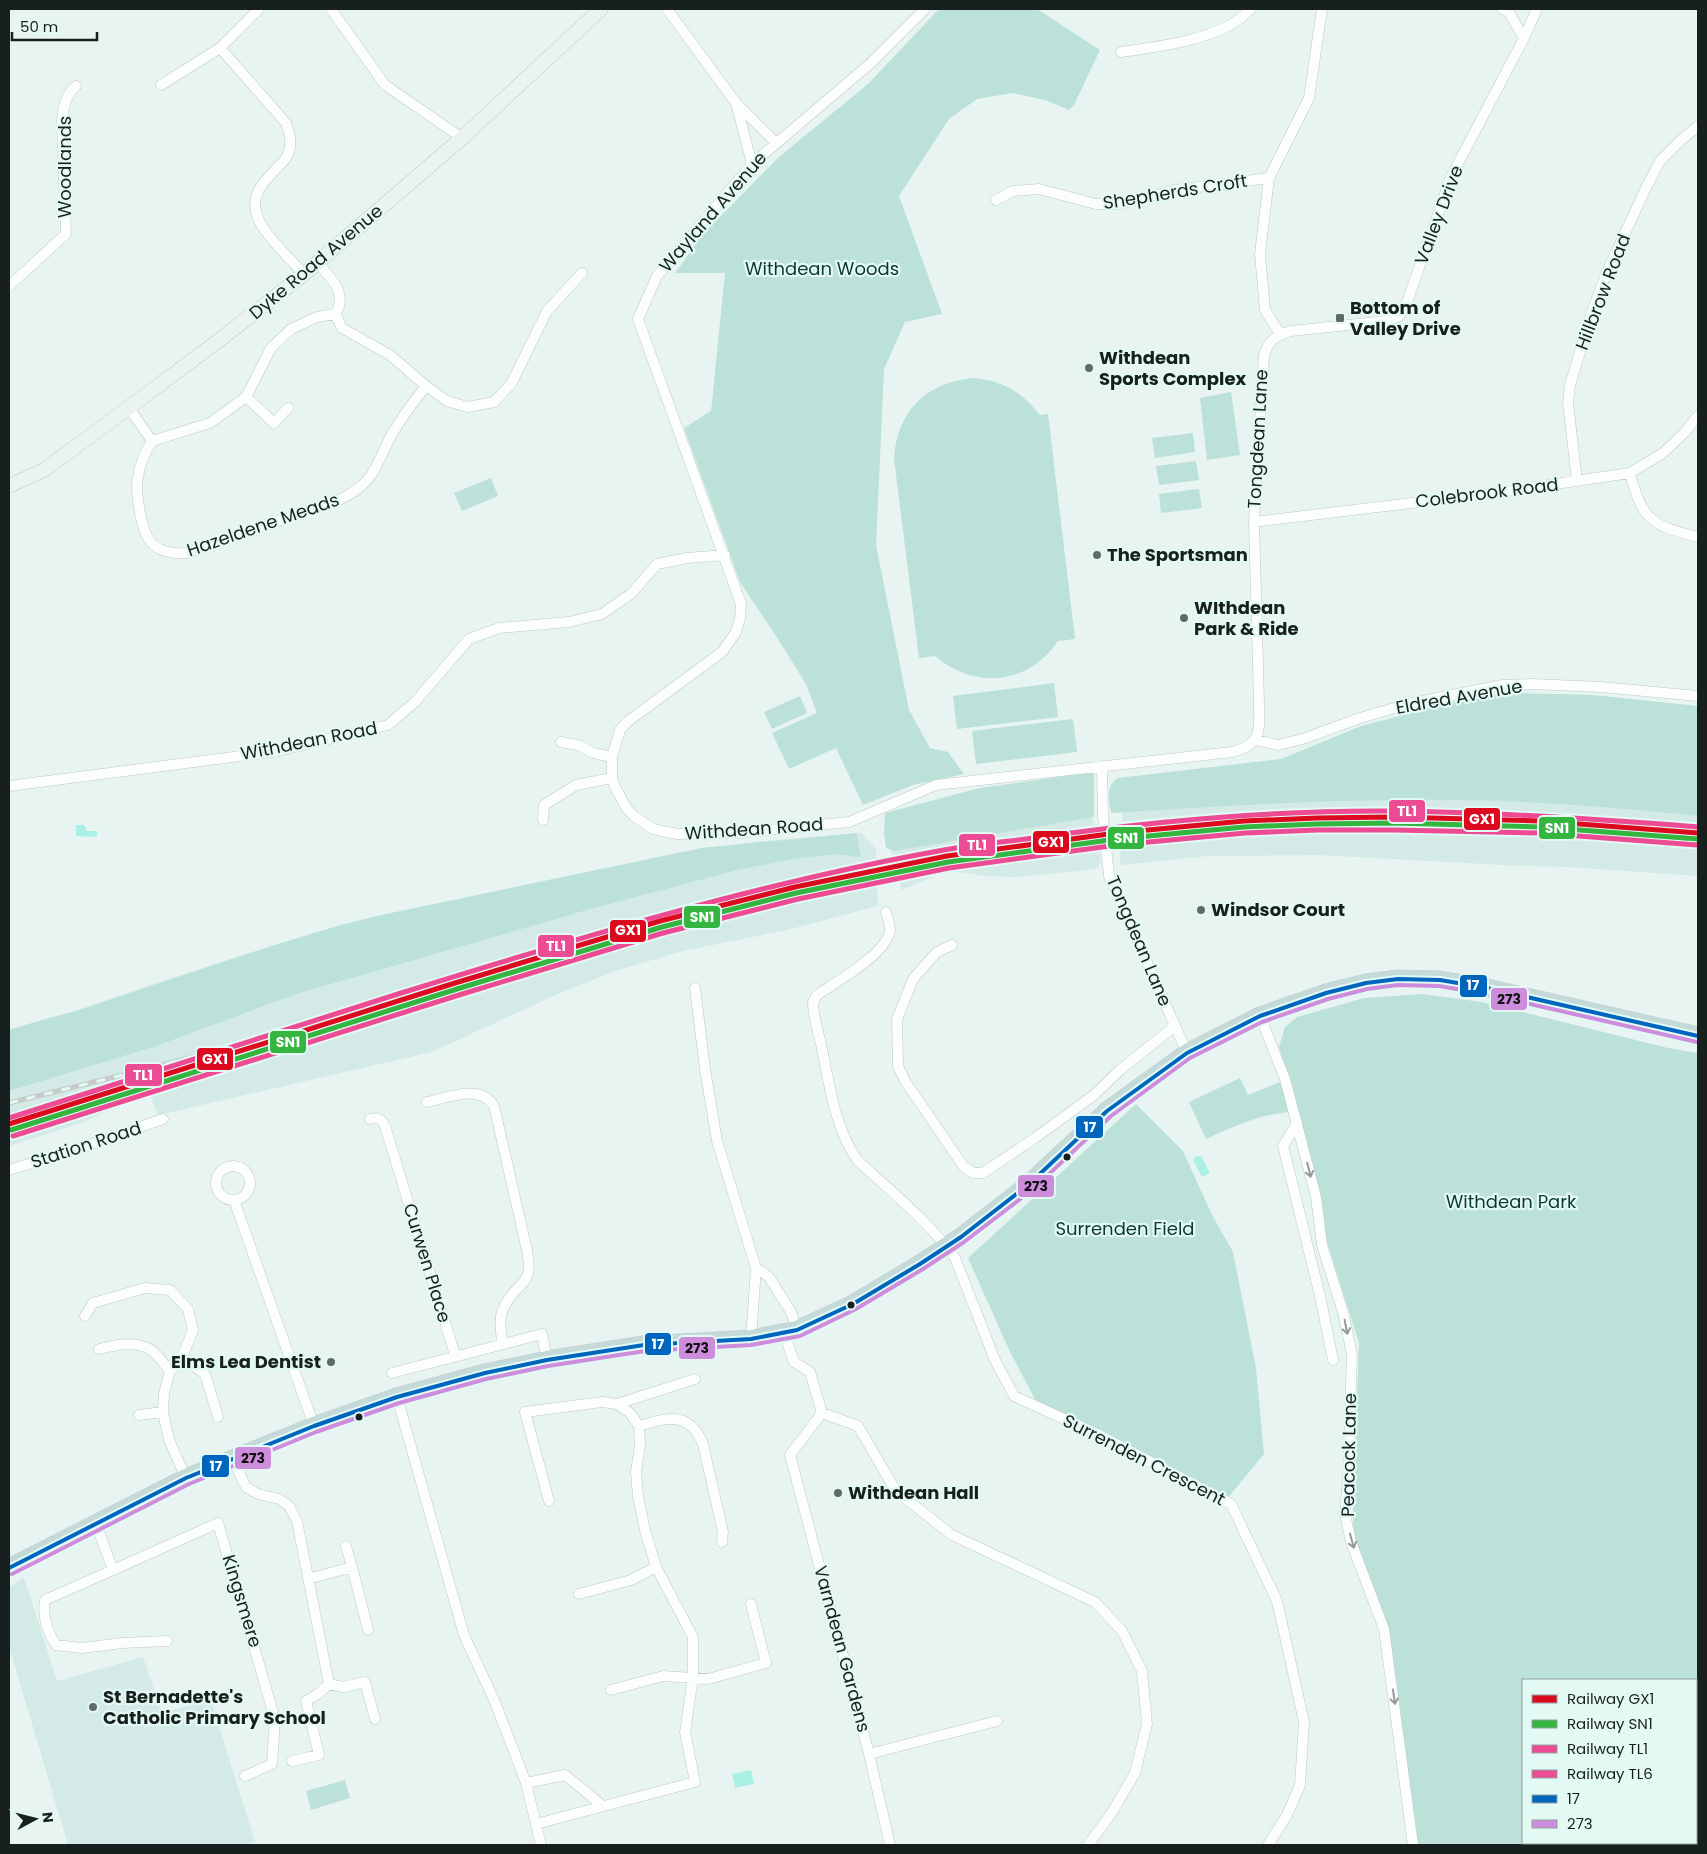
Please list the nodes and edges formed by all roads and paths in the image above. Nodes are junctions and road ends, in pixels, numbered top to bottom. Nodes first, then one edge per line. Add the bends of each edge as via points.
1 (259, 9) edge
2 (331, 9) edge
3 (600, 9) edge
4 (667, 9) edge
5 (925, 9) edge
6 (1252, 9) edge
7 (1322, 9) edge
8 (1537, 9) edge
9 (1509, 10) edge
10 (1524, 38) junction
11 (220, 48) junction
12 (1121, 52) dead end
13 (161, 85) dead end
14 (76, 86) dead end
15 (736, 103) junction
16 (1698, 126) edge
17 (462, 138) junction
18 (775, 142) junction
19 (752, 164) junction
20 (1269, 178) junction
21 (996, 200) dead end
22 (317, 262) junction
23 (582, 273) dead end
24 (304, 274) junction
25 (9, 286) edge
26 (335, 314) junction
27 (1280, 334) junction
28 (426, 386) junction
29 (246, 397) junction
30 (129, 408) junction
31 (288, 408) dead end
32 (1698, 416) edge
33 (152, 441) junction
34 (1630, 473) junction
35 (1577, 481) junction
36 (9, 486) edge
37 (1254, 522) junction
38 (1698, 537) edge
39 (725, 555) junction
40 (1698, 696) edge
41 (1256, 740) junction
42 (561, 742) dead end
43 (612, 757) junction
44 (1105, 765) junction
45 (612, 778) junction
46 (9, 786) edge
47 (543, 820) dead end
48 (886, 912) dead end
49 (952, 945) dead end
50 (695, 988) dead end
51 (1260, 1016) junction
52 (1175, 1026) junction
53 (1698, 1036) edge
54 (1187, 1053) junction
55 (427, 1102) dead end
56 (370, 1118) dead end
57 (163, 1119) dead end
58 (1297, 1123) junction
59 (9, 1170) edge
60 (234, 1200) dead end
61 (947, 1246) junction
62 (756, 1268) junction
63 (85, 1316) dead end
64 (791, 1331) junction
65 (752, 1339) junction
66 (503, 1344) junction
67 (99, 1350) dead end
68 (455, 1355) junction
69 (182, 1358) junction
70 (546, 1360) junction
71 (1333, 1360) dead end
72 (170, 1371) junction
73 (392, 1373) dead end
74 (695, 1378) dead end
75 (398, 1397) junction
76 (617, 1404) junction
77 (163, 1412) junction
78 (822, 1413) junction
79 (139, 1415) dead end
80 (218, 1417) dead end
81 (314, 1426) junction
82 (639, 1426) junction
83 (232, 1458) junction
84 (186, 1478) junction
85 (549, 1501) dead end
86 (96, 1524) junction
87 (722, 1542) dead end
88 (346, 1546) dead end
89 (352, 1567) junction
90 (656, 1567) junction
91 (9, 1568) edge
92 (112, 1570) junction
93 (308, 1579) junction
94 (579, 1594) dead end
95 (751, 1604) dead end
96 (368, 1630) dead end
97 (167, 1641) dead end
98 (693, 1678) junction
99 (329, 1684) junction
100 (611, 1690) dead end
101 (375, 1719) dead end
102 (997, 1721) dead end
103 (869, 1754) junction
104 (292, 1761) dead end
105 (245, 1776) dead end
106 (526, 1783) junction
107 (604, 1806) junction
108 (536, 1824) junction
109 (541, 1845) edge
110 (890, 1845) edge
111 (1088, 1845) edge
112 (1268, 1845) edge
113 (1413, 1845) edge

1 - 11 street
2 - 17 street via 385,85
3 - 17 street, Dyke Road Avenue
4 - 15 street
5 - 18 street, Wayland Avenue via 871,63
6 - 12 street via 1230,25 1193,39
7 - 20 street via 1309,98
8 - 10 street, Valley Drive
9 - 10 street
10 - 27 street, Valley Drive via 1450,177 1406,305 1399,316 1386,321
11 - 13 street
11 - 24 street via 286,123 291,135 287,158 260,185 255,211 261,226
14 - 25 street, Woodlands via 71,90 62,120 66,234
15 - 18 street
15 - 19 street
16 - 35 street, Hillbrow Road via 1660,161 1644,190 1593,309 1570,385 1568,403
17 - 22 street, Dyke Road Avenue
18 - 19 street, Wayland Avenue
19 - 39 street, Wayland Avenue via 657,276 638,319
20 - 21 street, Shepherds Croft via 1175,190 1119,204 1096,204 1039,189 1013,191
20 - 27 street via 1260,254 1265,310
22 - 24 street, Dyke Road Avenue
22 - 26 street via 340,292 341,301
23 - 28 street via 547,311 511,384 494,402 468,407 447,401
24 - 30 street, Dyke Road Avenue
26 - 28 street via 342,328 390,355
26 - 29 street via 317,317 291,330 271,348
27 - 37 street, Tongdean Lane via 1268,342 1264,355
28 - 33 street, Hazeldene Meads via 391,435 370,479 356,491 186,553 172,554 150,542 140,514 137,478 142,459
29 - 31 street via 274,423
29 - 33 street via 210,423
30 - 33 street
30 - 36 street, Dyke Road Avenue via 44,470
32 - 34 street, Colebrook Road via 1663,453
34 - 35 street, Colebrook Road
34 - 38 street via 1636,496 1650,518 1670,530
35 - 37 street, Colebrook Road
37 - 41 street, Tongdean Lane via 1259,703
39 - 43 street, Withdean Road via 742,604 736,632 722,652 627,722 620,730
39 - 46 street, Withdean Road via 656,564 632,592 602,614 569,622 500,628 469,639 416,702 388,725 279,751
40 - 41 street, Eldred Avenue via 1600,687 1503,685 1408,704 1278,745
41 - 44 street via 1246,748 1232,752
42 - 43 street
43 - 45 street, Withdean Road
44 - 45 street, Withdean Road via 936,785 849,822 736,833 676,834 653,828 627,809
44 - 52 street, Tongdean Lane via 1103,816 1109,876
45 - 47 street via 576,785 544,805
48 - 61 street, Surrenden Crescent via 890,932 882,947 817,995 813,1007 832,1096 851,1151
49 - 52 street via 937,952 913,979 897,1019 898,1066 904,1081 939,1132 972,1173 983,1173 1064,1117
50 - 62 street via 717,1141
51 - 53 highway via 1366,983 1440,980
51 - 54 highway
51 - 58 street, Peacock Lane via 1285,1078
52 - 54 street, Tongdean Lane
54 - 61 highway via 1107,1111 1028,1185
55 - 66 street via 474,1092 485,1096 494,1106 529,1268 524,1282 503,1308 500,1323
56 - 68 street, Curwen Place via 381,1120 385,1126
57 - 59 street, Station Road
58 - 71 street via 1283,1146
58 -> 113 street, Peacock Lane via 1316,1197 1322,1246 1344,1312 1352,1354 1345,1514 1351,1542 1384,1629
60 - 81 street
61 - 64 highway via 853,1304
61 - 112 street, Surrenden Crescent via 955,1258 995,1360 1014,1396 1097,1434 1231,1504 1277,1601 1304,1722 1300,1785 1287,1815
62 - 64 street via 769,1277 790,1312
62 - 65 street
63 - 69 street via 93,1303 145,1288 170,1290 188,1309 193,1330
64 - 65 highway
64 - 78 street via 794,1362 810,1372
65 - 70 highway via 644,1345
66 - 68 street
66 - 70 street via 542,1334
67 - 72 street via 116,1345 140,1345 152,1350
68 - 73 street
69 - 72 street
69 - 80 street via 205,1374
70 - 75 highway
72 - 77 street
74 - 76 street
75 - 81 highway
75 - 106 street via 464,1634 496,1702
76 - 82 street via 630,1413
76 - 85 street via 602,1402 525,1412
77 - 79 street
77 - 84 street via 169,1440
78 - 103 street, Varndean Gardens via 790,1454
78 - 111 street via 858,1426 896,1491 952,1535 1095,1602 1122,1631 1142,1671 1147,1724 1135,1774
81 - 83 highway
82 - 87 street via 673,1418 684,1421 698,1434 724,1532
82 - 90 street via 638,1496
83 - 84 highway
83 - 93 street via 246,1487 290,1506 297,1521
84 - 86 highway
86 - 91 highway
86 - 92 street
88 - 89 street
89 - 93 street
89 - 96 street
90 - 94 street via 631,1580
90 - 98 street via 693,1637
92 - 97 street, Kingsmere via 45,1600 43,1612 48,1633 56,1645 82,1648
92 - 105 street, Kingsmere via 218,1523 275,1719 272,1764
93 - 99 street
95 - 98 street via 766,1663 708,1678
98 - 100 street via 663,1676
98 - 107 street via 684,1732 695,1782
99 - 101 street via 343,1687 364,1682
99 - 104 street via 306,1701 319,1755
102 - 103 street
103 - 110 street, Varndean Gardens
106 - 107 street via 565,1775
106 - 108 street
107 - 108 street
108 - 109 street

